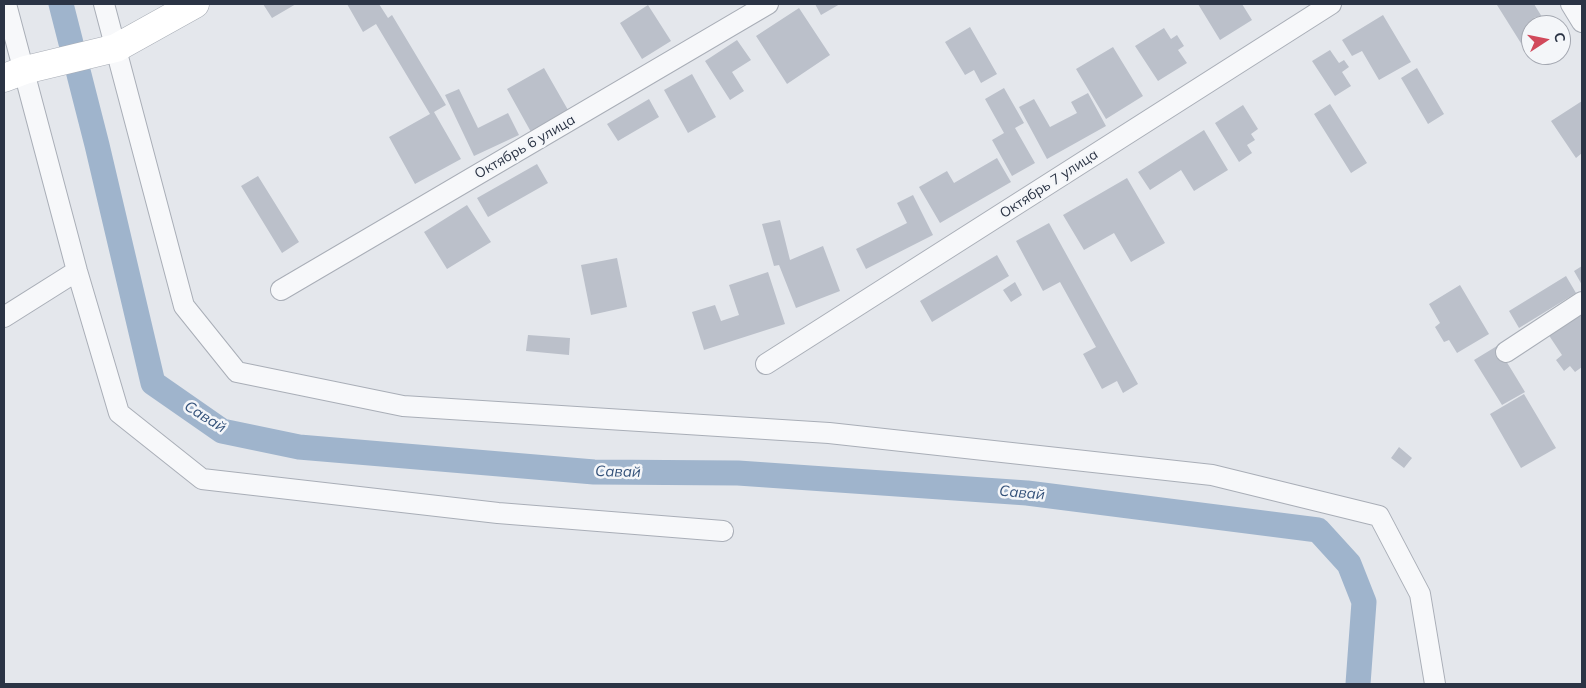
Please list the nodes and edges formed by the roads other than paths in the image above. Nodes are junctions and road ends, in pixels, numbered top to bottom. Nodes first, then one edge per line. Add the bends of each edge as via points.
1 (6, 4) edge
2 (104, 4) edge
3 (195, 4) edge
4 (768, 4) edge
5 (1331, 4) edge
6 (1571, 4) edge
7 (1582, 22) edge
8 (116, 48) junction
9 (14, 74) edge
10 (78, 271) junction
11 (282, 290) dead end
12 (1582, 302) edge
13 (4, 317) edge
14 (1506, 352) dead end
15 (766, 364) dead end
16 (723, 531) dead end
17 (1434, 684) edge

1 - 9 street
2 - 8 street
3 - 8 main road
4 - 11 street, Октябрь 6 улица
5 - 15 street, Октябрь 7 улица
6 - 7 street
8 - 9 main road
8 - 17 street via 184,306 237,372 403,406 829,433 1212,475 1379,516 1420,594
9 - 10 street
10 - 13 street
10 - 16 street via 120,413 202,479 498,513
12 - 14 street

